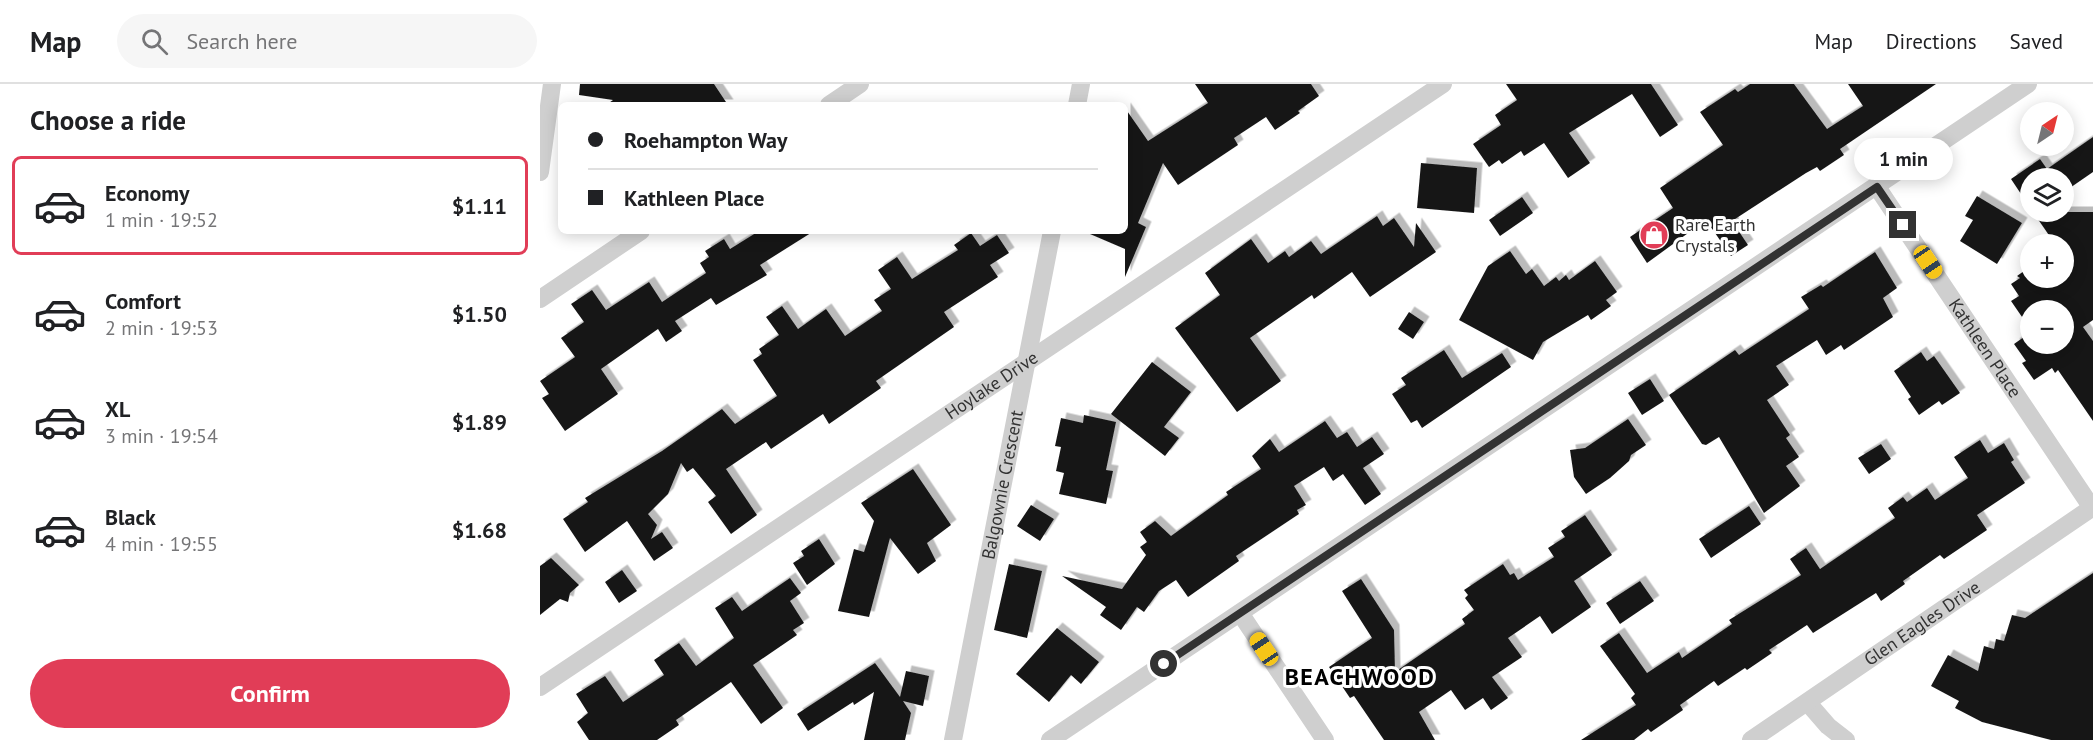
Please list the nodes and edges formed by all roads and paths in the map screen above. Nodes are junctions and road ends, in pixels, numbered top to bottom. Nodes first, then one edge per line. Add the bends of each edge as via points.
1 (552, 84) edge
2 (860, 84) edge
3 (1081, 84) edge
4 (1443, 84) edge
5 (2028, 84) edge
6 (833, 102) edge
7 (1078, 102) edge
8 (540, 172) edge
9 (1877, 187) junction
10 (637, 234) edge
11 (1051, 234) edge
12 (540, 299) edge
13 (1026, 360) junction
14 (2092, 507) edge
15 (1240, 613) junction
16 (540, 687) edge
17 (1808, 703) junction
18 (953, 740) edge
19 (1050, 740) edge
20 (1325, 740) edge
21 (1752, 740) edge
22 (1846, 740) edge

1 - 8 street
2 - 6 street
3 - 7 street
4 - 13 street, Hoylake Drive
5 - 9 street
9 - 14 street, Kathleen Place
9 - 15 street
10 - 12 street
11 - 13 street, Balgownie Crescent
13 - 16 street, Hoylake Drive
13 - 18 street, Balgownie Crescent
14 - 17 street, Glen Eagles Drive
15 - 19 street
15 - 20 street
17 - 21 street, Glen Eagles Drive
17 - 22 street

